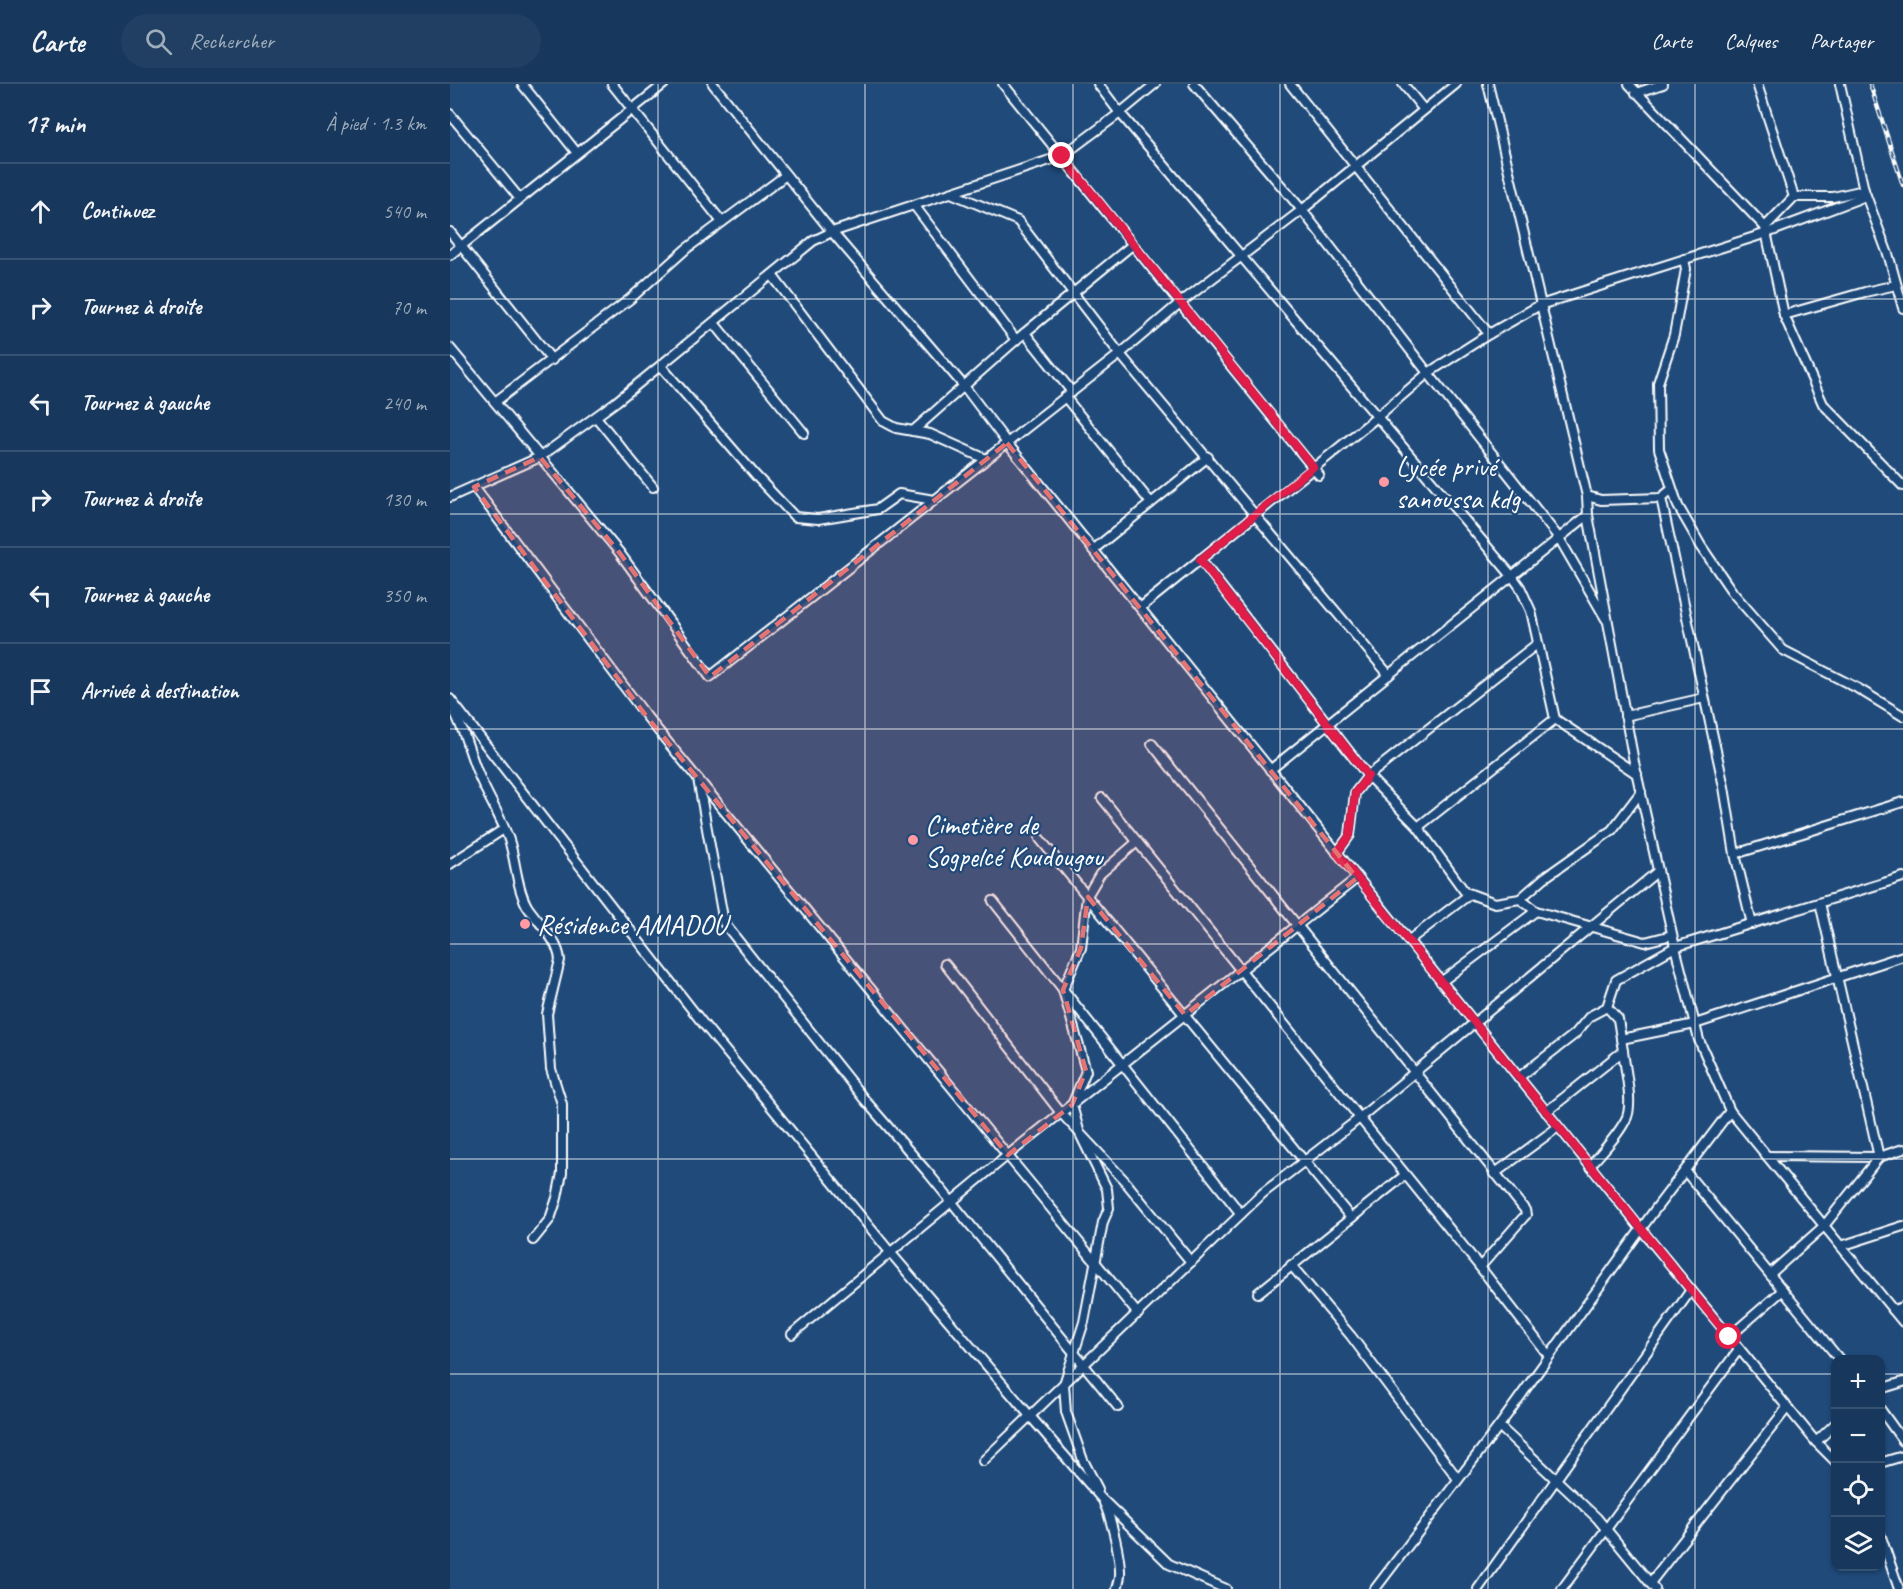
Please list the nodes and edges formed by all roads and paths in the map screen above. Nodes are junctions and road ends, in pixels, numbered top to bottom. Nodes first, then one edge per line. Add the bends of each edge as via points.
1 (522, 84) edge
2 (612, 84) edge
3 (664, 84) edge
4 (713, 84) edge
5 (1004, 84) edge
6 (1098, 84) edge
7 (1155, 84) edge
8 (1194, 84) edge
9 (1290, 84) edge
10 (1403, 84) edge
11 (1456, 84) edge
12 (1488, 84) edge
13 (1629, 84) edge
14 (1663, 84) edge
15 (1757, 84) edge
16 (1840, 84) edge
17 (1636, 93) junction
18 (633, 109) junction
19 (1424, 110) junction
20 (1120, 113) junction
21 (450, 114) edge
22 (577, 153) junction
23 (1062, 156) junction
24 (1355, 166) junction
25 (786, 175) junction
26 (951, 193) junction
27 (1865, 193) junction
28 (1794, 197) junction
29 (520, 199) junction
30 (914, 205) junction
31 (1302, 210) junction
32 (722, 222) junction
33 (1766, 230) junction
34 (450, 232) edge
35 (832, 232) junction
36 (1132, 244) junction
37 (461, 246) junction
38 (450, 255) edge
39 (1241, 257) junction
40 (1684, 259) junction
41 (772, 275) junction
42 (1896, 285) junction
43 (1074, 294) junction
44 (1180, 303) junction
45 (1540, 305) junction
46 (1903, 308) edge
47 (1784, 315) junction
48 (714, 323) junction
49 (1024, 333) junction
50 (1489, 334) junction
51 (1016, 340) junction
52 (450, 348) edge
53 (1120, 354) junction
54 (552, 360) junction
55 (661, 366) junction
56 (1428, 373) junction
57 (964, 386) junction
58 (1069, 395) junction
59 (495, 402) junction
60 (596, 417) junction
61 (1377, 417) junction
62 (913, 431) junction
63 (804, 432) dead end
64 (1007, 443) junction
65 (540, 457) junction
66 (1208, 457) junction
67 (987, 459) junction
68 (1313, 467) junction
69 (1319, 475) dead end
70 (1903, 486) edge
71 (474, 487) junction
72 (653, 487) dead end
73 (1672, 489) junction
74 (1587, 496) junction
75 (450, 497) edge
76 (1661, 498) junction
77 (934, 500) junction
78 (1151, 503) junction
79 (1256, 514) junction
80 (1588, 515) junction
81 (1559, 538) junction
82 (1093, 550) junction
83 (1200, 560) junction
84 (1512, 576) junction
85 (1140, 608) junction
86 (1610, 625) junction
87 (1538, 644) junction
88 (1389, 675) junction
89 (1704, 698) junction
90 (450, 701) edge
91 (1625, 716) junction
92 (1903, 716) edge
93 (1555, 719) junction
94 (1328, 723) junction
95 (1152, 744) dead end
96 (1270, 770) junction
97 (1637, 774) junction
98 (1368, 776) junction
99 (698, 778) junction
100 (1641, 792) junction
101 (1102, 798) dead end
102 (1903, 802) edge
103 (1418, 827) junction
104 (504, 829) junction
105 (1040, 839) dead end
106 (1137, 842) junction
107 (1337, 853) junction
108 (1735, 854) junction
109 (450, 864) edge
110 (1658, 871) junction
111 (1903, 877) edge
112 (1357, 878) junction
113 (1470, 894) junction
114 (1087, 896) junction
115 (1520, 899) junction
116 (993, 901) dead end
117 (1820, 903) junction
118 (1536, 911) junction
119 (1752, 924) junction
120 (1298, 926) junction
121 (1591, 927) junction
122 (1672, 935) junction
123 (1408, 941) junction
124 (1675, 947) junction
125 (1903, 956) edge
126 (945, 964) dead end
127 (1240, 970) junction
128 (1837, 976) junction
129 (1442, 982) junction
130 (1063, 990) junction
131 (1607, 1007) junction
132 (1185, 1015) junction
133 (1474, 1023) junction
134 (1695, 1024) junction
135 (1621, 1039) junction
136 (1623, 1051) junction
137 (1122, 1065) junction
138 (1414, 1072) junction
139 (1518, 1078) junction
140 (1072, 1105) junction
141 (1730, 1111) junction
142 (1546, 1112) junction
143 (1061, 1113) junction
144 (1359, 1118) junction
145 (1558, 1127) junction
146 (1080, 1134) junction
147 (1903, 1149) edge
148 (1008, 1155) junction
149 (1767, 1156) junction
150 (1879, 1157) junction
151 (1305, 1161) junction
152 (1590, 1166) junction
153 (1685, 1171) junction
154 (1494, 1174) junction
155 (1405, 1175) junction
156 (951, 1202) junction
157 (1241, 1214) junction
158 (1351, 1218) junction
159 (1824, 1226) junction
160 (1903, 1226) edge
161 (1641, 1229) junction
162 (533, 1240) dead end
163 (1841, 1246) junction
164 (890, 1252) junction
165 (1095, 1261) junction
166 (1191, 1262) junction
167 (1292, 1265) junction
168 (1480, 1268) junction
169 (1770, 1274) junction
170 (1691, 1290) junction
171 (1783, 1290) junction
172 (1258, 1293) dead end
173 (1903, 1307) edge
174 (1893, 1310) junction
175 (1138, 1314) junction
176 (1903, 1322) edge
177 (792, 1334) dead end
178 (1729, 1337) junction
179 (1739, 1349) junction
180 (1075, 1354) junction
181 (1837, 1355) edge
182 (1549, 1356) junction
183 (1084, 1365) junction
184 (1903, 1382) edge
185 (1064, 1384) junction
186 (1885, 1388) edge
187 (1118, 1407) dead end
188 (1787, 1408) junction
189 (1885, 1415) edge
190 (1030, 1416) junction
191 (1499, 1426) junction
192 (1831, 1428) edge
193 (1903, 1441) edge
194 (1816, 1442) junction
195 (1903, 1456) edge
196 (1831, 1457) edge
197 (983, 1461) dead end
198 (1885, 1462) edge
199 (1458, 1479) junction
200 (1556, 1479) junction
201 (1102, 1499) junction
202 (1605, 1528) junction
203 (1885, 1546) edge
204 (1652, 1586) edge
205 (1117, 1589) edge
206 (1226, 1589) edge
207 (1375, 1589) edge
208 (1478, 1589) edge
209 (1562, 1589) edge
210 (1899, 1589) edge

1 - 22 street
2 - 18 street
3 - 18 street
4 - 25 street
5 - 23 street
6 - 20 street
7 - 20 street
8 - 31 street
9 - 24 street
10 - 19 street
11 - 19 street
12 - 45 street
13 - 17 street
14 - 17 street
15 - 28 street
16 - 27 street
17 - 33 street
18 - 22 street
18 - 32 street
19 - 24 street
20 - 23 street
20 - 39 street
21 - 29 street
22 - 29 street
23 - 26 street
23 - 36 street
24 - 31 street
24 - 50 street
25 - 32 street
25 - 35 street
26 - 30 street
26 - 43 street via 1018,221
27 - 28 street
27 - 33 street
27 - 42 street
28 - 33 street
29 - 37 street
30 - 35 street
30 - 51 street
31 - 39 street
31 - 56 street
32 - 54 street
33 - 40 street
33 - 47 street
34 - 37 street
35 - 41 street via 813,241
35 - 57 street
36 - 43 street
36 - 44 street
37 - 38 street
37 - 54 street
39 - 44 street
39 - 61 street
40 - 45 street
40 - 73 street via 1686,269 1674,335 1658,383 1659,449
41 - 48 street
41 - 62 street via 883,421
42 - 46 street
42 - 47 street
43 - 49 street
43 - 53 street
44 - 53 street
44 - 68 street
45 - 50 street
45 - 74 street
47 - 70 street via 1823,404
48 - 55 street
48 - 63 street
49 - 51 street
49 - 58 street
50 - 56 street
51 - 57 street
52 - 59 street
53 - 58 street
53 - 66 street
54 - 59 street
55 - 60 street
55 - 77 street via 795,517 818,519 878,509 899,494
56 - 61 street
56 - 81 street
57 - 62 street
57 - 64 street
58 - 64 street
58 - 78 street
59 - 65 street
60 - 65 street
60 - 72 street
61 - 68 street
61 - 84 street
62 - 67 street via 930,434
64 - 67 street
64 - 82 street
65 - 71 street
65 - 77 street via 619,552 710,677
66 - 78 street
66 - 79 street
67 - 77 street
68 - 69 street
68 - 79 street
71 - 75 street
71 - 99 street via 647,717
73 - 76 street
73 - 92 street via 1701,546 1733,593 1783,650
74 - 76 street via 1601,500
74 - 80 street
76 - 89 street
78 - 82 street
79 - 83 street
79 - 88 street
80 - 81 street
80 - 86 street
81 - 84 street
81 - 86 street
82 - 85 street
83 - 85 street
83 - 94 street
84 - 87 street via 1531,611
84 - 88 street
85 - 96 street
86 - 91 street
87 - 93 street
87 - 98 street
88 - 94 street
89 - 91 street
89 - 108 street
90 - 104 street
90 - 164 street
91 - 97 street
93 - 97 street
93 - 103 street
94 - 96 street
94 - 98 street
95 - 120 street
96 - 107 street
97 - 100 street
98 - 103 street
98 - 107 street via 1355,793 1350,835
99 - 148 street
99 - 156 street via 724,923
100 - 110 street
100 - 115 street via 1612,830
101 - 106 street
102 - 108 street
103 - 113 street
104 - 109 street
104 - 162 street via 515,857 521,892 554,942 560,960 547,1014 551,1069 562,1104 562,1173 550,1219
105 - 114 street
106 - 114 street via 1100,874
106 - 127 street
107 - 112 street
108 - 119 street
110 - 121 street
110 - 122 street
111 - 117 street
112 - 120 street
112 - 123 street
113 - 115 street via 1495,903
113 - 123 street
114 - 130 street via 1081,948
114 - 132 street
115 - 118 street
116 - 130 street
117 - 119 street
117 - 128 street
118 - 121 street
118 - 129 street
119 - 124 street
120 - 127 street
120 - 138 street
121 - 122 street via 1645,942
121 - 133 street
122 - 124 street
123 - 129 street
124 - 131 street via 1616,980
124 - 134 street
125 - 128 street
126 - 143 street
127 - 132 street
127 - 144 street
128 - 134 street
128 - 150 street
129 - 133 street
130 - 137 street
130 - 140 street via 1086,1071
131 - 135 street via 1618,1019
131 - 139 street via 1590,1016 1575,1034
132 - 137 street
132 - 151 street
133 - 138 street
133 - 139 street
134 - 135 street
134 - 141 street
135 - 136 street
136 - 142 street
136 - 152 street via 1627,1116
137 - 140 street
137 - 157 street
138 - 144 street
138 - 154 street
139 - 142 street
140 - 143 street
140 - 146 street
141 - 149 street
141 - 153 street
142 - 145 street
143 - 146 street
143 - 148 street
144 - 151 street
144 - 155 street
145 - 152 street
145 - 154 street
146 - 165 street via 1107,1189 1108,1209
146 - 166 street via 1124,1180
147 - 150 street
148 - 156 street
148 - 165 street
149 - 150 street
149 - 159 street
150 - 159 street
151 - 157 street
151 - 158 street
152 - 161 street
153 - 161 street
153 - 169 street
154 - 168 street via 1526,1215
155 - 158 street
155 - 168 street
156 - 164 street
156 - 180 street
157 - 166 street
158 - 167 street
159 - 163 street
159 - 169 street
160 - 163 street
161 - 170 street
161 - 182 street
163 - 174 street
164 - 177 street
164 - 190 street
165 - 175 street
165 - 180 street
166 - 175 street
167 - 172 street
167 - 199 street via 1351,1336
168 - 182 street
169 - 171 street
170 - 178 street
170 - 200 street
171 - 178 street
171 - 181 street
173 - 174 street
174 - 176 street
175 - 183 street
178 - 179 street
179 - 188 street
179 - 202 street
180 - 183 street
180 - 185 street
182 - 191 street
183 - 185 street
183 - 187 street
184 - 186 street
185 - 190 street
185 - 201 street via 1066,1412
188 - 194 street
188 - 204 street
189 - 193 street
190 - 197 street
190 - 201 street
191 - 199 street
191 - 200 street
192 - 194 street
194 - 196 street
195 - 198 street
199 - 207 street
200 - 202 street
200 - 208 street
201 - 205 street via 1116,1546 1120,1575
201 - 206 street via 1169,1564
202 - 204 street
202 - 209 street
203 - 210 street

